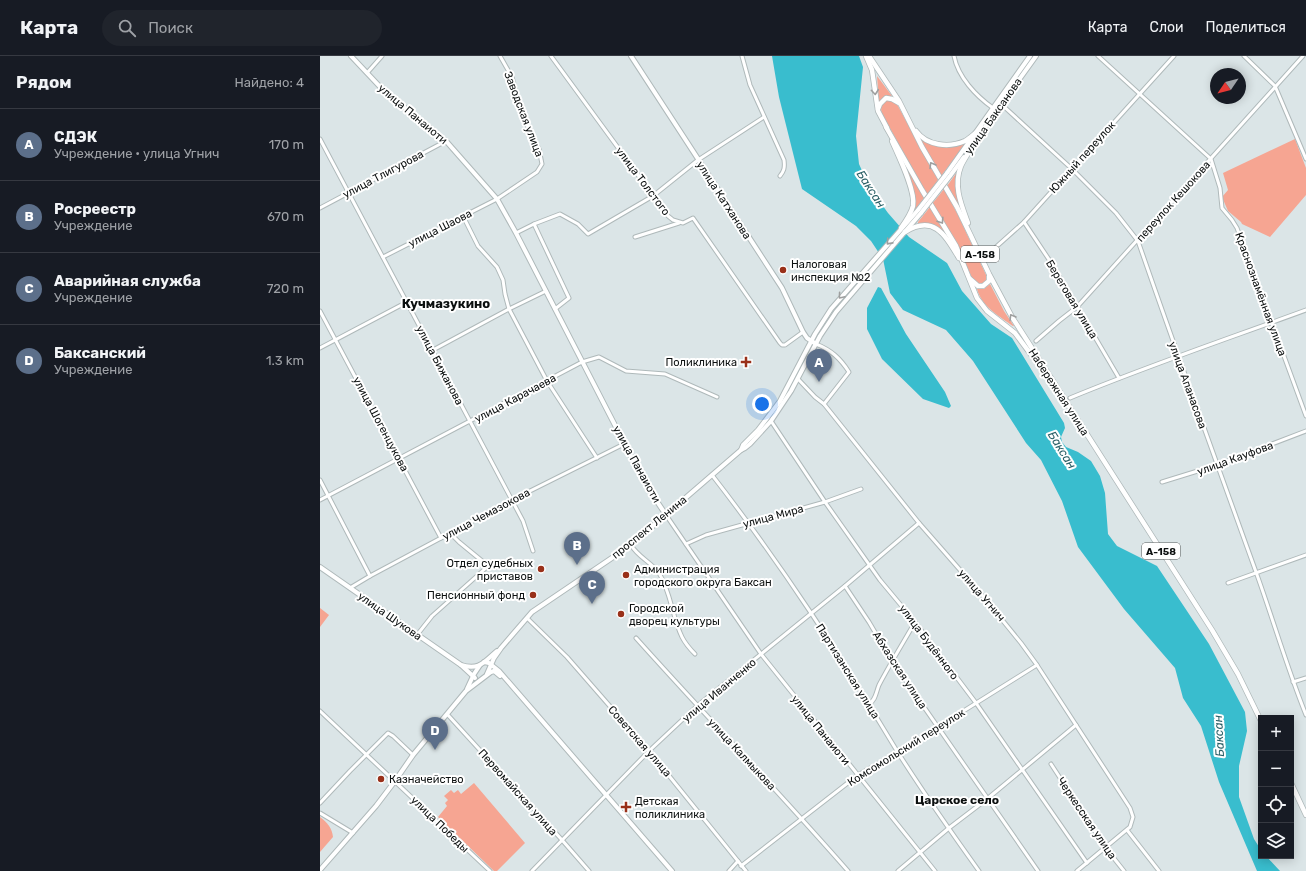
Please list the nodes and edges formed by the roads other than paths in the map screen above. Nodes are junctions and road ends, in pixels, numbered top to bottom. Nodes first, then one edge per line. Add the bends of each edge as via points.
1 (351, 56) edge
2 (382, 56) edge
3 (500, 56) edge
4 (551, 56) edge
5 (631, 56) edge
6 (742, 56) edge
7 (866, 56) edge
8 (869, 56) edge
9 (954, 56) edge
10 (1030, 56) edge
11 (1036, 56) edge
12 (1098, 56) edge
13 (1174, 56) edge
14 (1244, 56) edge
15 (1303, 56) edge
16 (367, 73) junction
17 (1275, 86) junction
18 (1139, 94) junction
19 (1000, 102) junction
20 (902, 106) junction
21 (993, 108) junction
22 (878, 111) junction
23 (764, 117) junction
24 (908, 119) junction
25 (886, 127) junction
26 (978, 131) junction
27 (320, 139) edge
28 (446, 140) junction
29 (972, 146) junction
30 (1211, 159) junction
31 (1306, 159) edge
32 (698, 160) junction
33 (1072, 169) junction
34 (949, 175) junction
35 (780, 176) dead end
36 (349, 192) junction
37 (653, 196) junction
38 (497, 198) junction
39 (320, 208) edge
40 (463, 216) junction
41 (1024, 222) junction
42 (679, 223) junction
43 (534, 224) junction
44 (903, 230) junction
45 (516, 232) junction
46 (972, 236) junction
47 (635, 237) dead end
48 (1138, 241) junction
49 (987, 255) dead end
50 (383, 257) junction
51 (965, 268) junction
52 (967, 274) junction
53 (989, 274) junction
54 (546, 291) junction
55 (407, 302) junction
56 (1077, 307) junction
57 (509, 308) junction
58 (555, 309) junction
59 (1306, 310) edge
60 (320, 311) edge
61 (1272, 323) junction
62 (803, 332) junction
63 (335, 340) junction
64 (1036, 340) dead end
65 (814, 342) junction
66 (320, 348) edge
67 (432, 350) junction
68 (1178, 357) junction
69 (582, 362) junction
70 (1119, 378) junction
71 (798, 379) junction
72 (547, 381) junction
73 (1055, 386) junction
74 (717, 397) dead end
75 (1070, 398) dead end
76 (824, 404) junction
77 (1306, 416) edge
78 (771, 421) junction
79 (470, 422) junction
80 (1306, 431) edge
81 (624, 444) junction
82 (741, 450) junction
83 (597, 458) junction
84 (399, 459) junction
85 (1217, 465) junction
86 (712, 475) junction
87 (320, 480) edge
88 (1162, 482) dead end
89 (861, 489) dead end
90 (328, 495) junction
91 (320, 500) edge
92 (512, 500) junction
93 (825, 502) junction
94 (666, 515) junction
95 (749, 522) junction
96 (919, 523) junction
97 (450, 533) junction
98 (441, 538) junction
99 (686, 544) junction
100 (631, 545) junction
101 (533, 552) dead end
102 (1306, 556) edge
103 (870, 565) junction
104 (320, 568) edge
105 (1256, 573) junction
106 (370, 576) junction
107 (1228, 583) dead end
108 (845, 586) junction
109 (350, 588) junction
110 (811, 613) junction
111 (527, 618) junction
112 (915, 622) junction
113 (417, 635) junction
114 (636, 638) dead end
115 (501, 648) junction
116 (695, 654) dead end
117 (761, 654) junction
118 (494, 658) junction
119 (892, 661) junction
120 (482, 664) junction
121 (461, 665) junction
122 (490, 665) junction
123 (1037, 665) junction
124 (495, 668) junction
125 (468, 672) junction
126 (487, 674) junction
127 (474, 676) junction
128 (1306, 678) edge
129 (471, 680) junction
130 (479, 680) junction
131 (505, 680) junction
132 (1293, 682) junction
133 (466, 691) junction
134 (976, 703) junction
135 (869, 704) junction
136 (697, 706) junction
137 (320, 711) edge
138 (447, 714) junction
139 (1258, 715) edge
140 (1306, 715) edge
141 (1076, 725) junction
142 (938, 727) junction
143 (649, 751) junction
144 (898, 752) junction
145 (367, 754) junction
146 (413, 755) junction
147 (1051, 764) dead end
148 (1022, 770) junction
149 (858, 775) junction
150 (395, 781) junction
151 (1293, 787) edge
152 (606, 795) junction
153 (987, 799) junction
154 (320, 803) edge
155 (320, 813) edge
156 (1306, 815) edge
157 (802, 819) junction
158 (949, 828) junction
159 (1127, 830) junction
160 (353, 833) junction
161 (562, 840) junction
162 (1105, 847) junction
163 (920, 852) junction
164 (738, 861) junction
165 (1087, 863) junction
166 (741, 866) junction
167 (320, 870) edge
168 (490, 871) edge
169 (532, 871) edge
170 (589, 871) edge
171 (672, 871) edge
172 (729, 871) edge
173 (746, 871) edge
174 (848, 871) edge
175 (898, 871) edge
176 (935, 871) edge
177 (979, 871) edge
178 (1038, 871) edge
179 (1077, 871) edge
180 (1124, 871) edge
181 (1159, 871) edge

1 - 16 main road, улица Панаиоти
2 - 16 street
3 - 38 street, Заводская улица via 512,77 522,115 539,149 542,164 537,172
4 - 37 street, улица Толстого
5 - 32 main road, улица Катханова
6 - 23 street via 750,85
7 -> 22 main road, А-158 via 872,70
8 - 20 main road, Набережная улица / А-158
9 - 21 street via 955,64 966,83
10 - 19 main road, улица Баксанова
11 - 19 main road, улица Баксанова
12 - 18 street
13 - 18 street, Южный переулок
14 - 17 street
15 - 17 street, переулок Кешокова
16 - 28 main road, улица Панаиоти via 384,91
17 - 30 street, переулок Кешокова
17 - 31 street
18 - 30 street
18 - 33 street, Южный переулок
19 - 21 main road, улица Баксанова
19 - 29 main road, улица Баксанова
19 - 33 street, улица Апанасова
20 - 22 main road via 886,98
20 - 24 main road, Набережная улица / А-158
21 - 26 main road, улица Баксанова
22 - 25 main road, А-158
23 - 32 street
23 - 35 street via 784,160 784,171
24 - 26 main road via 921,137 939,144 962,142
46 -> 24 main road, Набережная улица / А-158
25 - 44 main road via 913,196 913,206
25 -> 51 main road, А-158 via 956,246
26 - 34 main road, улица Баксанова
27 - 36 street, улица Бижанова
28 - 36 street, улица Тлигурова
28 - 38 main road, улица Панаиоти
29 - 34 main road, улица Баксанова
29 - 46 main road via 961,168 958,187 960,203
30 - 48 street, переулок Кешокова
30 - 61 street, Краснознамённая улица via 1220,188 1222,208 1238,228
32 - 37 street
32 - 62 main road, улица Катханова via 782,288
33 - 41 street, Южный переулок
33 - 48 street, улица Апанасова via 1116,213
34 - 44 main road, bridge
36 - 39 street, улица Тлигурова
36 - 50 street, улица Бижанова
37 - 42 street, улица Толстого via 668,216
37 - 43 street via 588,234 578,224 560,214
38 - 40 street, улица Шаова
38 - 45 main road, улица Панаиоти
40 - 50 street, улица Шаова
40 - 57 street via 478,246 497,267 503,280
41 - 49 street, Южный переулок
41 - 56 street, Береговая улица
42 - 47 street
42 - 62 street, улица Толстого via 693,218 782,345
43 - 45 street
43 - 58 street via 569,298
44 - 51 main road via 922,225 938,230 948,240
44 - 65 main road
44 -> 65 main road via 876,256 831,309
45 - 54 main road, улица Панаиоти
46 - 53 main road, Набережная улица / А-158
48 - 56 street, переулок Кешокова
48 - 68 street, улица Апанасова
50 - 55 street, улица Бижанова
51 - 52 main road, А-158
52 - 53 main road via 980,287 987,283
52 - 73 main road, А-158 via 982,305 1015,333
73 -> 53 main road, Набережная улица / А-158 via 1009,312
54 - 57 street
54 - 58 main road, улица Панаиоти
55 - 63 street
55 - 67 street, улица Бижанова
56 - 64 street, переулок Кешокова
56 - 70 street, Береговая улица
57 - 67 street
57 - 72 street
58 - 69 main road, улица Панаиоти
59 - 61 street
60 - 63 street, улица Шогенцукова
61 - 68 street
61 - 77 street, Краснознамённая улица
62 - 65 main road, улица Катханова
63 - 66 street
63 - 84 street, улица Шогенцукова
65 - 71 main road, проспект Ленина
65 - 76 street via 836,355 849,372
65 - 82 main road, проспект Ленина via 780,401
67 - 79 street, улица Бижанова
68 - 70 street
68 - 85 street, улица Апанасова
69 - 72 street, улица Карачаева
69 - 74 street, улица Карачаева via 599,357 626,371 665,374
69 - 81 main road, улица Панаиоти
70 - 75 street
71 - 76 street, улица Угнич
71 - 78 main road, проспект Ленина
72 - 79 street, улица Карачаева
72 - 83 street
73 - 139 main road, Набережная улица / А-158 via 1219,641
76 - 96 street, улица Угнич
78 - 82 main road, проспект Ленина
78 - 93 street, улица Будённого
79 - 84 street, улица Карачаева
79 - 92 street, улица Бижанова
80 - 85 street, улица Кауфова
81 - 83 street, улица Чемазокова
81 - 94 main road, улица Панаиоти
82 - 86 main road, проспект Ленина
83 - 92 street, улица Чемазокова
84 - 90 street, улица Карачаева
84 - 98 street, улица Шогенцукова
85 - 88 street, улица Кауфова
85 - 105 street, улица Апанасова
86 - 94 main road, проспект Ленина
86 - 95 street, Партизанская улица
87 - 90 street
89 - 93 street, улица Мира
90 - 91 street, улица Карачаева
90 - 106 street
92 - 97 street, улица Чемазокова
92 - 101 street, улица Бижанова via 524,521
93 - 95 street, улица Мира
93 - 103 street, улица Будённого
94 - 99 street, улица Панаиоти
94 - 100 main road, проспект Ленина
95 - 99 street, улица Мира
95 - 110 street, Партизанская улица
96 - 103 street, улица Иванченко
96 - 123 street, улица Угнич via 1005,622
97 - 98 street, улица Чемазокова
97 - 113 street via 487,565 487,568 432,616
98 - 106 street, улица Чемазокова
99 - 117 street, улица Панаиоти
100 - 111 main road, проспект Ленина via 542,604
100 - 116 street via 658,573 681,636
102 - 105 street
103 - 108 street, улица Иванченко
103 - 112 street, улица Будённого
104 - 109 main road, улица Шукова
105 - 107 street
105 - 132 street, улица Апанасова
106 - 109 street, улица Чемазокова
108 - 110 street, улица Иванченко
108 - 119 street, Абхазская улица
109 - 113 main road, улица Шукова
110 - 117 street, улица Иванченко
110 - 135 street, Партизанская улица
111 - 115 main road, проспект Ленина
111 - 143 street, Советская улица via 567,657
112 - 119 street
112 - 134 street, улица Будённого
113 - 121 main road, улица Шукова
114 - 136 street, улица Калмыкова
115 - 118 main road
115 - 120 main road
117 - 136 street, улица Иванченко
117 - 149 street, улица Панаиоти
118 - 122 main road
118 - 124 main road
119 - 135 street via 874,699
119 - 142 street, Абхазская улица
120 - 121 main road via 471,668
120 - 122 main road
120 - 127 main road
121 - 125 main road, улица Шукова
122 - 124 main road
122 - 126 main road
123 - 134 street, Комсомольский переулок
123 - 141 street, улица Угнич
124 - 131 main road
125 - 127 main road
125 - 129 main road
126 - 130 main road
126 - 131 main road via 494,671
127 - 129 main road
127 - 130 main road
128 - 132 street
129 - 133 main road
130 - 133 main road
131 - 152 main road
132 - 140 street, улица Апанасова
133 - 138 main road
134 - 142 street, Комсомольский переулок
134 - 148 street, улица Будённого
135 - 144 street, Партизанская улица
136 - 143 street, улица Иванченко
136 - 157 street, улица Калмыкова
137 - 145 street, улица Победы
138 - 146 main road
138 - 161 street, Первомайская улица
141 - 148 street
141 - 159 street, улица Угнич via 1130,808 1133,818
142 - 144 street, Комсомольский переулок
142 - 153 street, Абхазская улица
143 - 152 street, улица Иванченко
143 - 164 street, Советская улица
144 - 149 street, Комсомольский переулок
144 - 158 street, Партизанская улица
145 - 146 street via 388,733
145 - 150 street, улица Победы
145 - 154 street
146 - 150 main road
147 - 162 street, Черкесская улица
148 - 153 street
148 - 165 street, улица Будённого
149 - 157 street, Комсомольский переулок
149 - 163 street, улица Панаиоти
150 - 160 main road
150 - 168 street, улица Победы
151 - 156 main road
152 - 161 street, улица Иванченко
152 - 171 main road
153 - 158 street
153 - 178 street, Абхазская улица
155 - 160 street
157 - 166 street, Комсомольский переулок
157 - 174 street, улица Калмыкова
158 - 163 street
158 - 177 street, Партизанская улица
159 - 162 street
159 - 181 street
160 - 167 main road
161 - 169 street, улица Иванченко
161 - 170 street, Первомайская улица
162 - 165 street
162 - 180 street, Черкесская улица
163 - 175 street
163 - 176 street, улица Панаиоти
164 - 166 street, Советская улица
164 - 172 street
165 - 179 street
166 - 173 street, Советская улица

